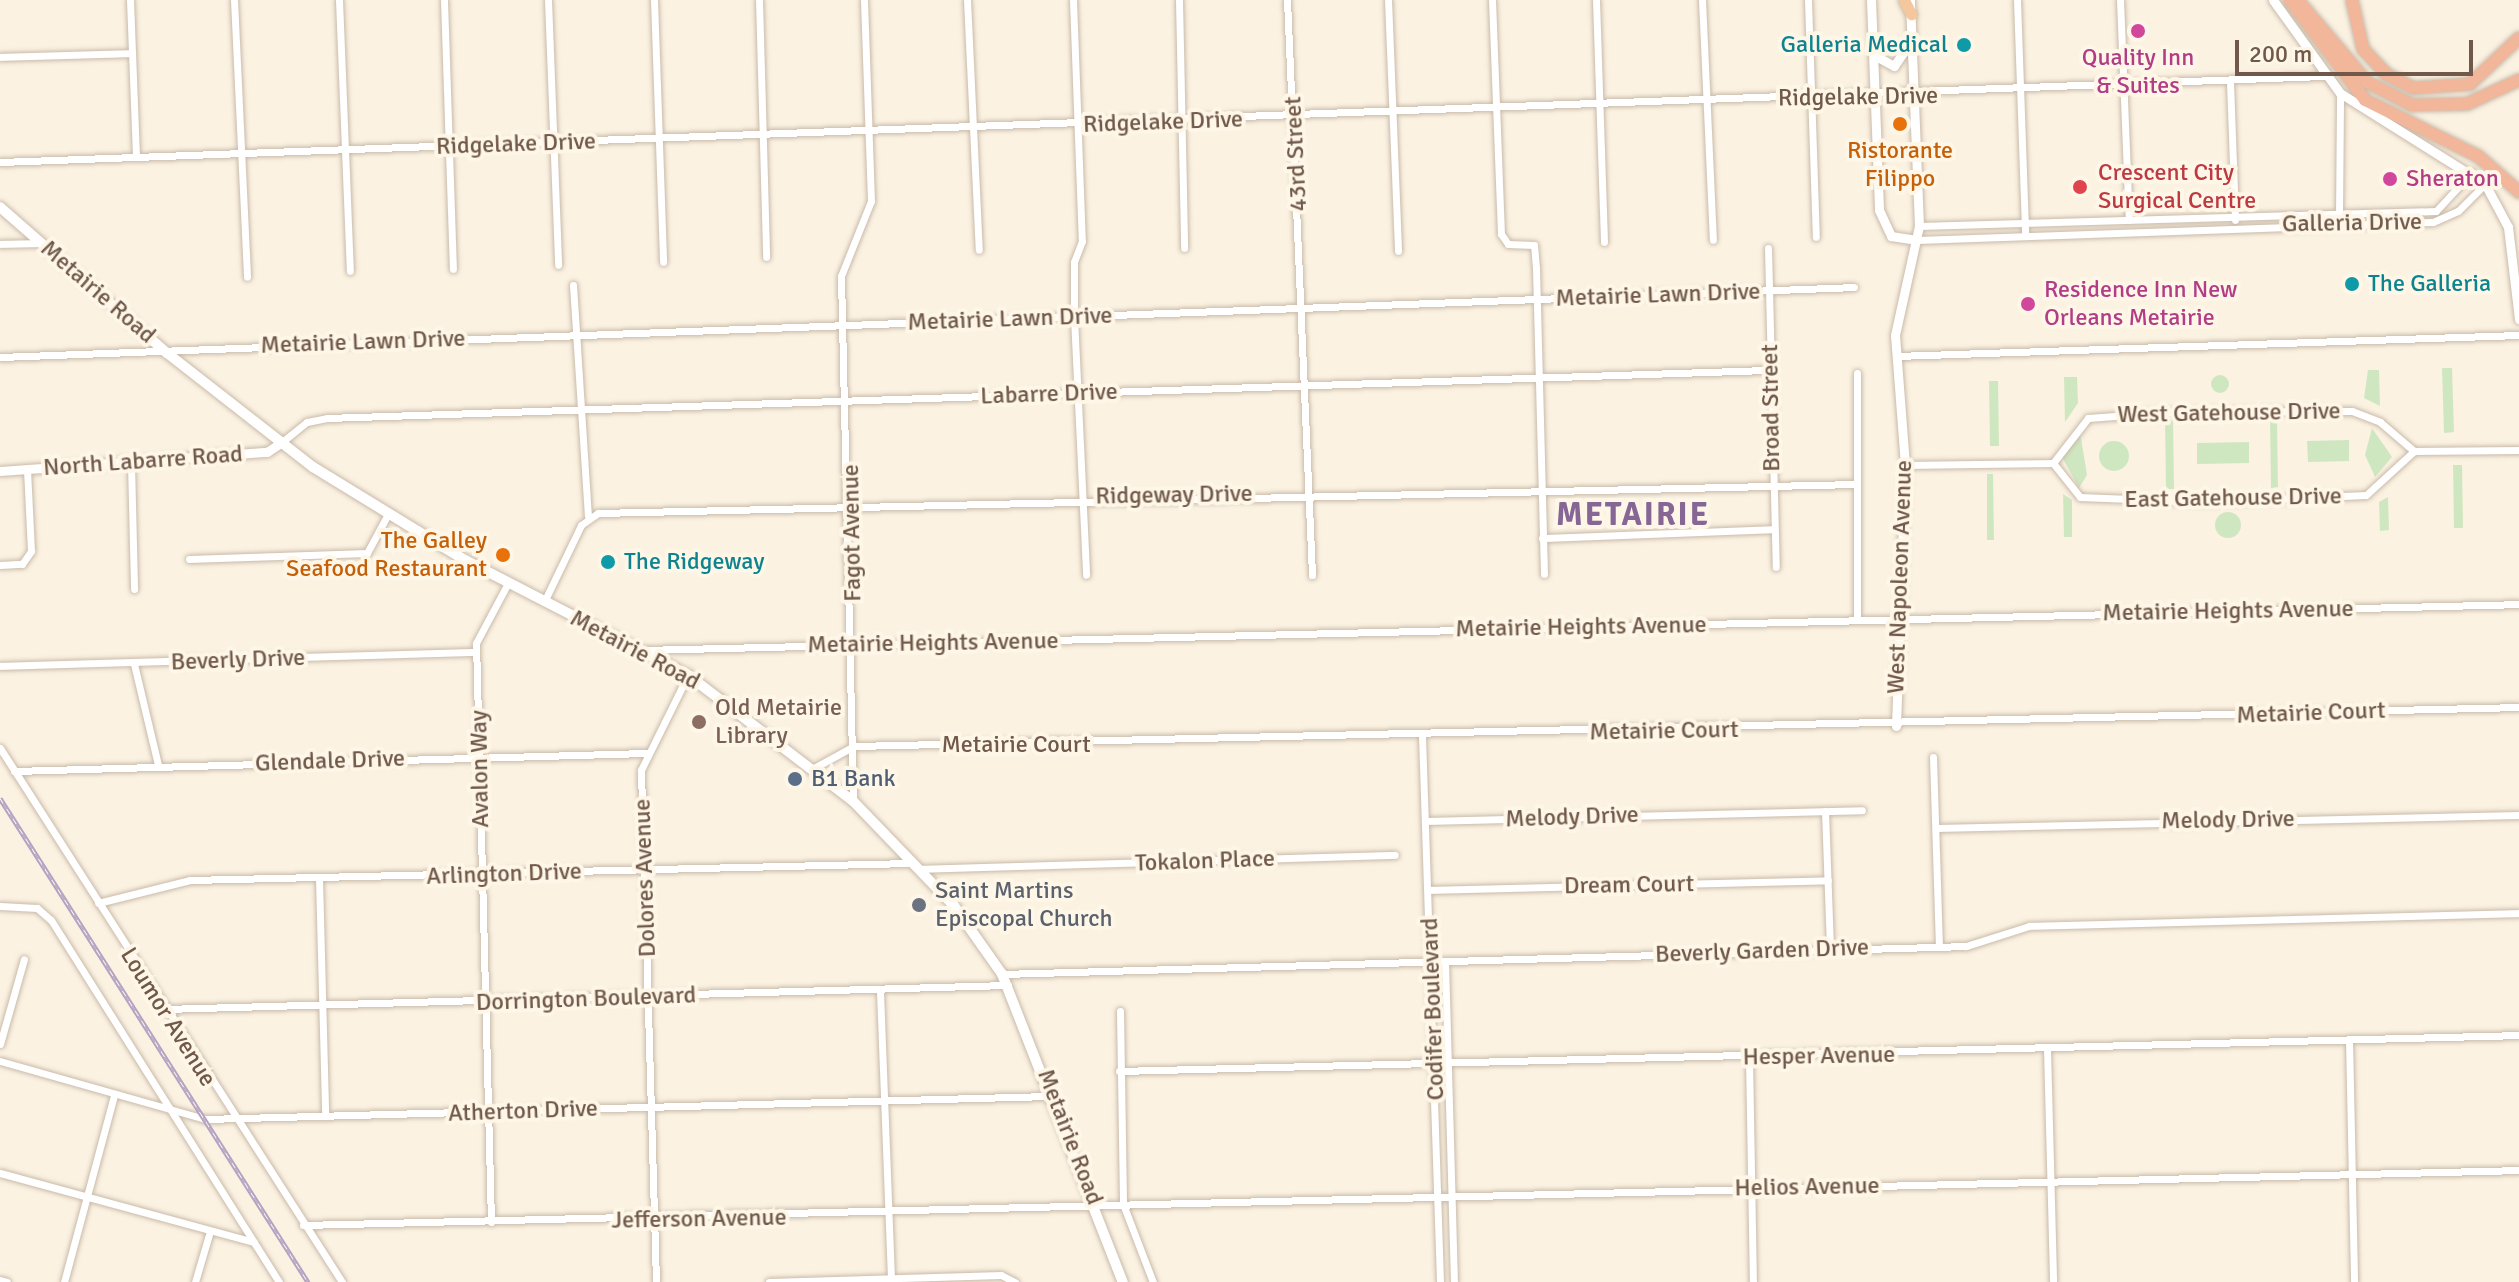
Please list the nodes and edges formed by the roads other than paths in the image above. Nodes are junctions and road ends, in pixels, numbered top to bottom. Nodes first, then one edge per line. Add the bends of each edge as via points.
1 (130, 0) edge
2 (234, 0) edge
3 (339, 0) edge
4 (444, 0) edge
5 (548, 0) edge
6 (654, 0) edge
7 (759, 0) edge
8 (864, 0) edge
9 (967, 0) edge
10 (1073, 0) edge
11 (1179, 0) edge
12 (1287, 0) edge
13 (1388, 0) edge
14 (1492, 0) edge
15 (1596, 0) edge
16 (1702, 0) edge
17 (1808, 0) edge
18 (1871, 0) edge
19 (1907, 0) edge
20 (2017, 0) edge
21 (2120, 0) edge
22 (2273, 0) edge
23 (2290, 0) edge
24 (2298, 0) edge
25 (2352, 0) edge
26 (1911, 14) joint
27 (1911, 29) junction
28 (2519, 38) edge
29 (132, 53) junction
30 (1874, 55) junction
31 (0, 57) edge
32 (2325, 76) junction
33 (2519, 80) edge
34 (2230, 82) junction
35 (2124, 85) junction
36 (1875, 91) junction
37 (2020, 93) junction
38 (2340, 93) junction
39 (1913, 96) junction
40 (1812, 97) junction
41 (1707, 102) junction
42 (1599, 106) junction
43 (1496, 110) junction
44 (1393, 113) junction
45 (1294, 117) junction
46 (1181, 121) junction
47 (1078, 125) junction
48 (974, 131) junction
49 (868, 133) junction
50 (762, 134) junction
51 (658, 139) junction
52 (554, 143) junction
53 (449, 147) junction
54 (345, 151) junction
55 (241, 155) junction
56 (136, 157) junction
57 (0, 162) edge
58 (2472, 172) junction
59 (2485, 184) junction
60 (2519, 192) edge
61 (0, 207) edge
62 (2339, 213) junction
63 (2234, 216) junction
64 (2129, 219) junction
65 (2025, 222) junction
66 (2339, 223) junction
67 (1919, 226) junction
68 (2235, 226) junction
69 (2130, 230) junction
70 (2025, 234) junction
71 (1816, 237) dead end
72 (1713, 240) dead end
73 (1917, 240) junction
74 (42, 242) junction
75 (1604, 242) dead end
76 (0, 244) edge
77 (1184, 248) dead end
78 (1768, 248) dead end
79 (979, 250) dead end
80 (1398, 251) dead end
81 (766, 257) dead end
82 (663, 262) dead end
83 (558, 265) dead end
84 (453, 269) dead end
85 (350, 271) dead end
86 (247, 277) dead end
87 (573, 285) dead end
88 (1854, 287) dead end
89 (1769, 290) junction
90 (1537, 299) junction
91 (1304, 309) junction
92 (1074, 317) junction
93 (2519, 319) edge
94 (843, 326) junction
95 (574, 333) junction
96 (2519, 335) edge
97 (167, 353) junction
98 (1896, 356) junction
99 (0, 357) edge
100 (1770, 370) junction
101 (1857, 373) dead end
102 (1540, 378) junction
103 (1307, 385) junction
104 (1077, 393) junction
105 (850, 402) junction
106 (577, 413) junction
107 (282, 442) junction
108 (2519, 450) edge
109 (2414, 451) junction
110 (131, 463) junction
111 (2053, 463) junction
112 (1905, 465) junction
113 (27, 470) junction
114 (0, 471) edge
115 (1857, 484) junction
116 (1772, 485) junction
117 (1541, 489) junction
118 (1312, 493) junction
119 (1081, 497) junction
120 (851, 503) junction
121 (388, 514) junction
122 (588, 516) junction
123 (1774, 529) junction
124 (1542, 538) junction
125 (189, 559) dead end
126 (0, 565) edge
127 (1776, 567) dead end
128 (1544, 574) dead end
129 (1086, 575) dead end
130 (1312, 575) dead end
131 (508, 583) junction
132 (134, 589) dead end
133 (544, 602) junction
134 (2519, 604) edge
135 (1896, 619) junction
136 (1857, 620) junction
137 (853, 644) junction
138 (642, 650) junction
139 (476, 652) junction
140 (134, 664) junction
141 (0, 666) edge
142 (688, 675) junction
143 (2519, 707) edge
144 (1896, 726) junction
145 (1422, 736) junction
146 (854, 746) junction
147 (0, 748) edge
148 (647, 753) junction
149 (481, 756) junction
150 (1933, 757) dead end
151 (158, 765) junction
152 (814, 768) junction
153 (14, 771) junction
154 (853, 801) junction
155 (1862, 810) dead end
156 (1825, 811) junction
157 (2519, 815) edge
158 (1426, 821) junction
159 (1936, 828) junction
160 (1395, 855) dead end
161 (916, 866) junction
162 (644, 869) junction
163 (482, 876) junction
164 (319, 878) junction
165 (1828, 880) junction
166 (1429, 890) junction
167 (98, 903) junction
168 (0, 906) edge
169 (2519, 913) edge
170 (1939, 946) junction
171 (1830, 950) junction
172 (24, 959) dead end
173 (1431, 961) junction
174 (1445, 961) junction
175 (1002, 974) junction
176 (1008, 985) junction
177 (880, 992) junction
178 (649, 995) junction
179 (485, 1003) junction
180 (322, 1006) junction
181 (164, 1009) junction
182 (1120, 1011) dead end
183 (2519, 1035) edge
184 (2349, 1039) junction
185 (0, 1044) edge
186 (2047, 1049) junction
187 (1749, 1057) junction
188 (0, 1061) edge
189 (1436, 1062) junction
190 (1449, 1062) junction
191 (1119, 1071) junction
192 (114, 1095) junction
193 (1055, 1096) junction
194 (886, 1101) junction
195 (651, 1107) junction
196 (168, 1109) junction
197 (489, 1112) junction
198 (325, 1115) junction
199 (231, 1118) junction
200 (2519, 1170) edge
201 (0, 1173) edge
202 (2351, 1174) junction
203 (2051, 1182) junction
204 (1751, 1189) junction
205 (88, 1195) junction
206 (1439, 1195) junction
207 (1452, 1195) junction
208 (1095, 1204) junction
209 (1123, 1204) junction
210 (890, 1215) junction
211 (654, 1220) junction
212 (491, 1222) junction
213 (303, 1225) junction
214 (210, 1231) junction
215 (254, 1242) junction
216 (0, 1280) edge
217 (891, 1280) edge
218 (1014, 1280) edge
219 (7, 1282) edge
220 (64, 1282) edge
221 (195, 1282) edge
222 (279, 1282) edge
223 (342, 1282) edge
224 (656, 1282) edge
225 (769, 1282) edge
226 (1123, 1282) edge
227 (1153, 1282) edge
228 (1440, 1282) edge
229 (1454, 1282) edge
230 (1753, 1282) edge
231 (2053, 1282) edge
232 (2354, 1282) edge

1 - 29 street
2 - 55 street
3 - 54 street
4 - 53 street
5 - 52 street
6 - 51 street
7 - 50 street
8 - 49 street
9 - 48 street
10 - 47 street
11 - 46 street
12 - 45 street, 43rd Street
13 - 44 street
14 - 43 street
15 - 42 street
16 - 41 street
17 - 40 street
18 - 30 street
19 - 26 highway
20 - 37 street
21 - 35 street
22 - 32 street
23 - 60 highway via 2365,100 2478,156
24 - 33 highway via 2367,82 2412,105 2480,101
25 - 28 highway via 2363,49 2386,74 2414,88 2470,84
26 - 27 street, West Napoleon Avenue
27 - 30 street via 1903,62 1888,66
27 - 39 street, West Napoleon Avenue
29 - 31 street
29 - 56 street
30 - 36 street
32 - 34 street, Ridgelake Drive
32 - 38 street
34 - 35 street, Ridgelake Drive
34 - 63 street
35 - 37 street, Ridgelake Drive
35 - 64 street
36 - 39 street, Ridgelake Drive
36 - 40 street, Ridgelake Drive
36 - 73 street via 1883,229
37 - 39 street, Ridgelake Drive
37 - 65 street
38 - 58 street
38 - 62 street
39 - 67 street, West Napoleon Avenue
40 - 41 street, Ridgelake Drive
40 - 71 street
41 - 42 street, Ridgelake Drive
41 - 72 street
42 - 43 street, Ridgelake Drive
42 - 75 street
43 - 44 street, Ridgelake Drive
43 - 90 street via 1501,234 1508,244 1534,245
44 - 45 street, Ridgelake Drive
44 - 80 street
45 - 46 street, Ridgelake Drive
45 - 91 street, 43rd Street
46 - 47 street, Ridgelake Drive
46 - 77 street
47 - 48 street, Ridgelake Drive
47 - 92 street via 1082,241 1074,262
48 - 49 street, Ridgelake Drive
48 - 79 street
49 - 50 street, Ridgelake Drive
49 - 94 street, Fagot Avenue via 869,214 842,266
50 - 51 street, Ridgelake Drive
50 - 81 street
51 - 52 street, Ridgelake Drive
51 - 82 street
52 - 53 street, Ridgelake Drive
52 - 83 street
53 - 54 street, Ridgelake Drive
53 - 84 street
54 - 55 street, Ridgelake Drive
54 - 85 street
55 - 56 street, Ridgelake Drive
55 - 86 street
56 - 57 street, Ridgelake Drive
58 - 59 street
58 - 62 street, Galleria Drive via 2436,211
59 - 66 street, Galleria Drive via 2448,219
59 - 93 street via 2508,227
61 - 74 main road, Metairie Road
62 - 63 street, Galleria Drive
62 - 66 street
63 - 64 street, Galleria Drive
63 - 68 street
64 - 65 street, Galleria Drive
64 - 69 street
65 - 67 street, Galleria Drive
65 - 70 street
66 - 68 street, Galleria Drive
67 - 73 street, West Napoleon Avenue
68 - 69 street, Galleria Drive
69 - 70 street, Galleria Drive
70 - 73 street, Galleria Drive
73 - 98 street, West Napoleon Avenue via 1899,304
74 - 76 street
74 - 97 main road, Metairie Road
78 - 89 street, Broad Street
87 - 95 street
88 - 89 street, Metairie Lawn Drive
89 - 90 street, Metairie Lawn Drive
89 - 100 street, Broad Street
90 - 91 street, Metairie Lawn Drive
90 - 102 street
91 - 92 street, Metairie Lawn Drive
91 - 103 street, 43rd Street
92 - 94 street, Metairie Lawn Drive
92 - 104 street
94 - 95 street, Metairie Lawn Drive
94 - 105 street, Fagot Avenue
95 - 97 street, Metairie Lawn Drive
95 - 106 street
96 - 98 street
97 - 99 street, Metairie Lawn Drive
97 - 107 main road, Metairie Road
98 - 112 street, West Napoleon Avenue
100 - 102 street, Labarre Drive
100 - 116 street, Broad Street
101 - 115 street
102 - 103 street, Labarre Drive
102 - 117 street
103 - 104 street, Labarre Drive
103 - 118 street, 43rd Street
104 - 105 street, Labarre Drive
104 - 119 street
105 - 106 street, Labarre Drive
105 - 120 street, Fagot Avenue
106 - 107 street, Labarre Drive via 327,418 307,422
106 - 122 street
107 - 110 street, North Labarre Road via 267,452
107 - 121 main road, Metairie Road
108 - 109 street
109 - 111 street, East Gatehouse Drive via 2366,495 2220,501 2080,497
109 - 111 street, West Gatehouse Drive via 2380,422 2352,411 2168,412 2088,418
110 - 113 street, North Labarre Road
110 - 132 street
111 - 112 street
112 - 135 street, West Napoleon Avenue
113 - 114 street, North Labarre Road
113 - 126 street via 31,551 22,564
115 - 116 street, Ridgeway Drive
115 - 136 street
116 - 117 street, Ridgeway Drive
116 - 123 street, Broad Street
117 - 118 street, Ridgeway Drive
117 - 124 street
118 - 119 street, Ridgeway Drive
118 - 130 street, 43rd Street
119 - 120 street, Ridgeway Drive
119 - 129 street
120 - 122 street, Ridgeway Drive
120 - 137 street, Fagot Avenue
121 - 125 street via 367,553
121 - 131 main road, Metairie Road
122 - 133 street
123 - 124 street
123 - 127 street, Broad Street
124 - 128 street
131 - 133 main road, Metairie Road
131 - 139 street
133 - 138 main road, Metairie Road
134 - 135 street, Metairie Heights Avenue
135 - 136 street, Metairie Heights Avenue
135 - 144 street, West Napoleon Avenue
136 - 137 street, Metairie Heights Avenue
137 - 138 street, Metairie Heights Avenue
137 - 146 street, Fagot Avenue
138 - 142 main road, Metairie Road
139 - 140 street, Beverly Drive
139 - 149 street, Avalon Way
140 - 141 street, Beverly Drive
140 - 151 street
142 - 148 street
142 - 152 main road, Metairie Road
143 - 144 street, Metairie Court
144 - 145 street, Metairie Court
145 - 146 street, Metairie Court
145 - 158 street, Codifer Boulevard
146 - 152 street, Metairie Court
146 - 154 street, Fagot Avenue
147 - 153 street, Loumor Avenue
148 - 149 street, Glendale Drive
148 - 162 street, Dolores Avenue
149 - 151 street, Glendale Drive
149 - 163 street, Avalon Way
150 - 159 street
151 - 153 street, Glendale Drive
152 - 154 main road, Metairie Road
153 - 167 street, Loumor Avenue
154 - 161 main road, Metairie Road
155 - 156 street, Melody Drive
156 - 158 street, Melody Drive
156 - 165 street
157 - 159 street, Melody Drive
158 - 166 street, Codifer Boulevard
159 - 170 street
160 - 161 street, Tokalon Place
161 - 162 street, Arlington Drive
161 - 175 main road, Metairie Road
162 - 163 street, Arlington Drive
162 - 178 street, Dolores Avenue
163 - 164 street, Arlington Drive
163 - 179 street, Avalon Way
164 - 167 street, Arlington Drive via 178,881
164 - 180 street
165 - 166 street, Dream Court
165 - 171 street
166 - 173 street, Codifer Boulevard
167 - 181 street, Loumor Avenue
168 - 196 street, Loumor Avenue via 37,908
169 - 170 street, Beverly Garden Drive via 2029,926 1966,946
170 - 171 street, Beverly Garden Drive
171 - 174 street, Beverly Garden Drive
172 - 185 street
173 - 174 street, Beverly Garden Drive
173 - 175 street, Beverly Garden Drive
173 - 189 street, Codifer Boulevard
174 - 190 street, Codifer Boulevard
175 - 176 main road, Metairie Road
176 - 177 street, Dorrington Boulevard
176 - 193 main road, Metairie Road
177 - 178 street, Dorrington Boulevard
177 - 194 street
178 - 179 street, Dorrington Boulevard
178 - 195 street, Dolores Avenue
179 - 180 street, Dorrington Boulevard
179 - 197 street, Avalon Way
180 - 181 street, Dorrington Boulevard
180 - 198 street
181 - 199 street, Loumor Avenue
182 - 191 street
183 - 184 street, Hesper Avenue
184 - 186 street, Hesper Avenue
184 - 202 street
186 - 187 street, Hesper Avenue
186 - 203 street
187 - 190 street, Hesper Avenue
187 - 204 street
188 - 192 street, Atherton Drive
189 - 190 street, Hesper Avenue
189 - 191 street, Hesper Avenue
189 - 206 street, Codifer Boulevard
190 - 207 street, Codifer Boulevard
191 - 209 street
192 - 196 street, Atherton Drive
192 - 205 street
193 - 194 street, Atherton Drive
193 - 208 main road, Metairie Road
194 - 195 street, Atherton Drive
194 - 210 street
195 - 197 street, Atherton Drive
195 - 211 street, Dolores Avenue
196 - 199 street, Atherton Drive
196 - 215 street, Loumor Avenue
197 - 198 street, Atherton Drive
197 - 212 street, Avalon Way
198 - 199 street, Atherton Drive
199 - 213 street, Loumor Avenue
200 - 202 street, Helios Avenue
201 - 205 street
202 - 203 street, Helios Avenue
202 - 232 street
203 - 204 street, Helios Avenue
203 - 231 street
204 - 207 street, Helios Avenue
204 - 230 street
205 - 214 street
205 - 220 street
206 - 207 street, Helios Avenue
206 - 209 street, Helios Avenue
206 - 228 street, Codifer Boulevard
207 - 229 street, Codifer Boulevard
208 - 209 street, Helios Avenue
208 - 210 street, Jefferson Avenue
208 - 226 main road, Metairie Road
209 - 227 street
210 - 211 street, Jefferson Avenue
210 - 217 street
211 - 212 street, Jefferson Avenue
211 - 224 street, Dolores Avenue
212 - 213 street, Jefferson Avenue
213 - 223 street, Loumor Avenue
214 - 215 street
214 - 221 street
215 - 222 street, Loumor Avenue
216 - 219 street
217 - 218 street
217 - 225 street

